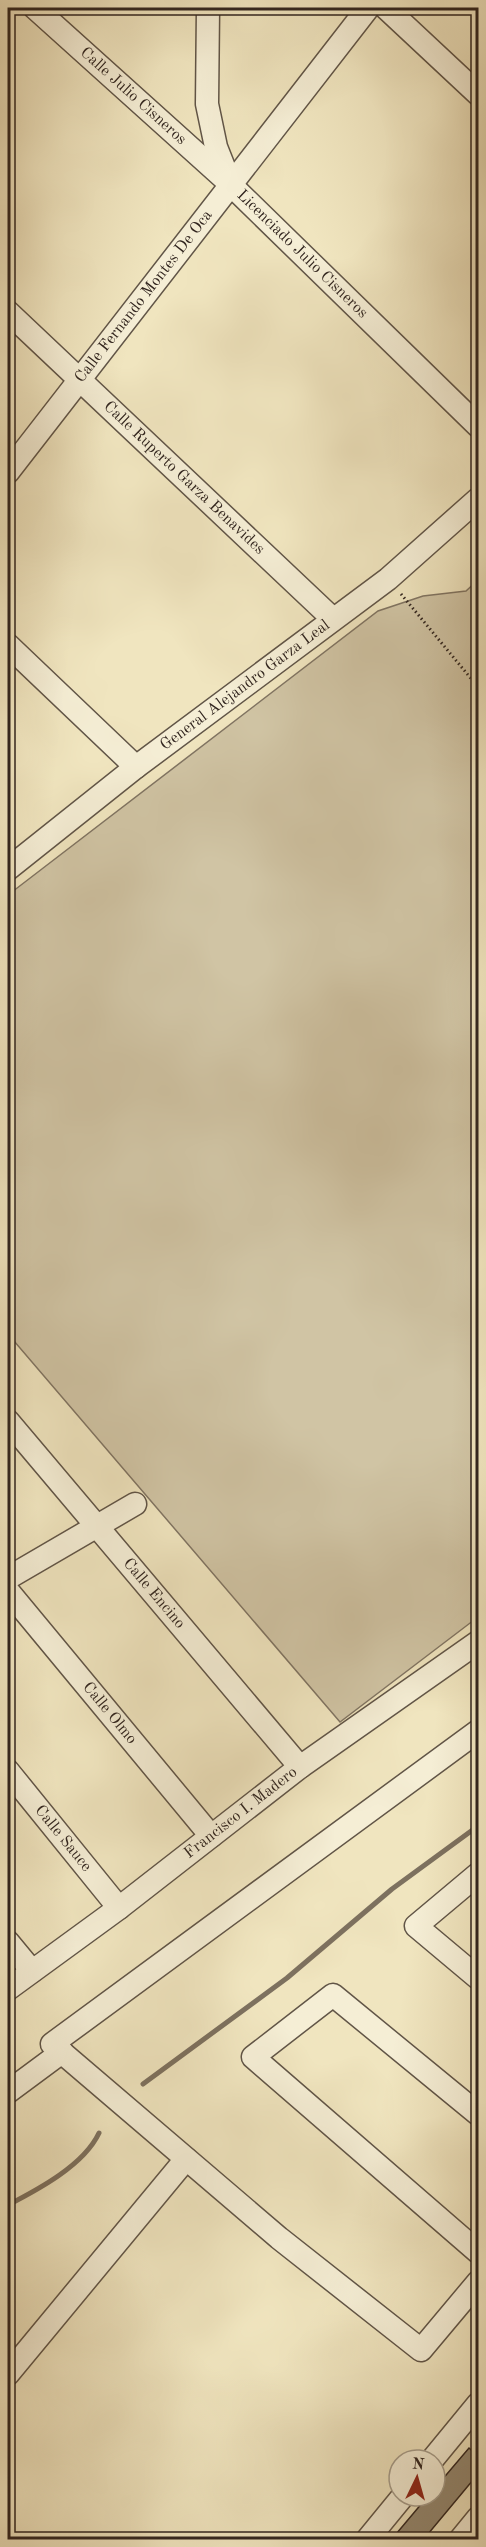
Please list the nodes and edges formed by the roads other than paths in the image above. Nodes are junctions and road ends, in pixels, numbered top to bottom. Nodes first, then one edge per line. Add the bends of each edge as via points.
1 (35, 8) edge
2 (208, 8) edge
3 (368, 8) edge
4 (386, 8) edge
5 (478, 94) edge
6 (231, 184) junction
7 (8, 312) edge
8 (79, 381) junction
9 (478, 426) edge
10 (8, 472) edge
11 (478, 499) edge
12 (333, 619) junction
13 (8, 645) edge
14 (136, 767) junction
15 (8, 869) edge
16 (8, 1421) edge
17 (135, 1504) dead end
18 (97, 1528) junction
19 (8, 1578) edge
20 (8, 1591) edge
21 (478, 1642) edge
22 (478, 1731) edge
23 (300, 1767) junction
24 (8, 1771) edge
25 (211, 1836) junction
26 (478, 1874) edge
27 (119, 1908) junction
28 (8, 1942) edge
29 (32, 1971) junction
30 (478, 1978) edge
31 (8, 1989) edge
32 (62, 2052) junction
33 (8, 2092) edge
34 (478, 2114) edge
35 (186, 2159) junction
36 (478, 2252) edge
37 (478, 2282) edge
38 (8, 2374) edge
39 (478, 2404) edge
40 (442, 2448) edge
41 (393, 2508) edge
42 (478, 2518) edge
43 (367, 2540) edge
44 (460, 2540) edge

1 - 6 street, Calle Julio Cisneros
2 - 6 street, Licenciado Julio Cisneros via 207,104 216,147
3 - 6 street, Calle Fernando Montes De Oca
4 - 5 street
6 - 8 street, Calle Fernando Montes De Oca
6 - 9 street, Licenciado Julio Cisneros
7 - 8 street, Calle Ruperto Garza Benavides
8 - 10 street, Calle Fernando Montes De Oca
8 - 12 street, Calle Ruperto Garza Benavides
11 - 12 street, General Alejandro Garza Leal via 388,579
12 - 14 street, General Alejandro Garza Leal
13 - 14 street
14 - 15 street, General Alejandro Garza Leal
16 - 18 street, Calle Encino
17 - 18 street
18 - 19 street
18 - 23 street, Calle Encino
20 - 25 street, Calle Olmo
21 - 23 street, Francisco I. Madero
22 - 32 street via 52,2044
23 - 25 street, Francisco I. Madero
24 - 27 street, Calle Sauce
25 - 27 street, Francisco I. Madero
26 - 30 street via 416,1926
27 - 29 street, Francisco I. Madero
28 - 29 street
29 - 31 street, Francisco I. Madero
32 - 33 street
32 - 35 street
34 - 36 street via 333,1995 253,2057
35 - 37 street via 421,2350
35 - 38 street
39 - 40 street
41 - 43 street
42 - 44 street

